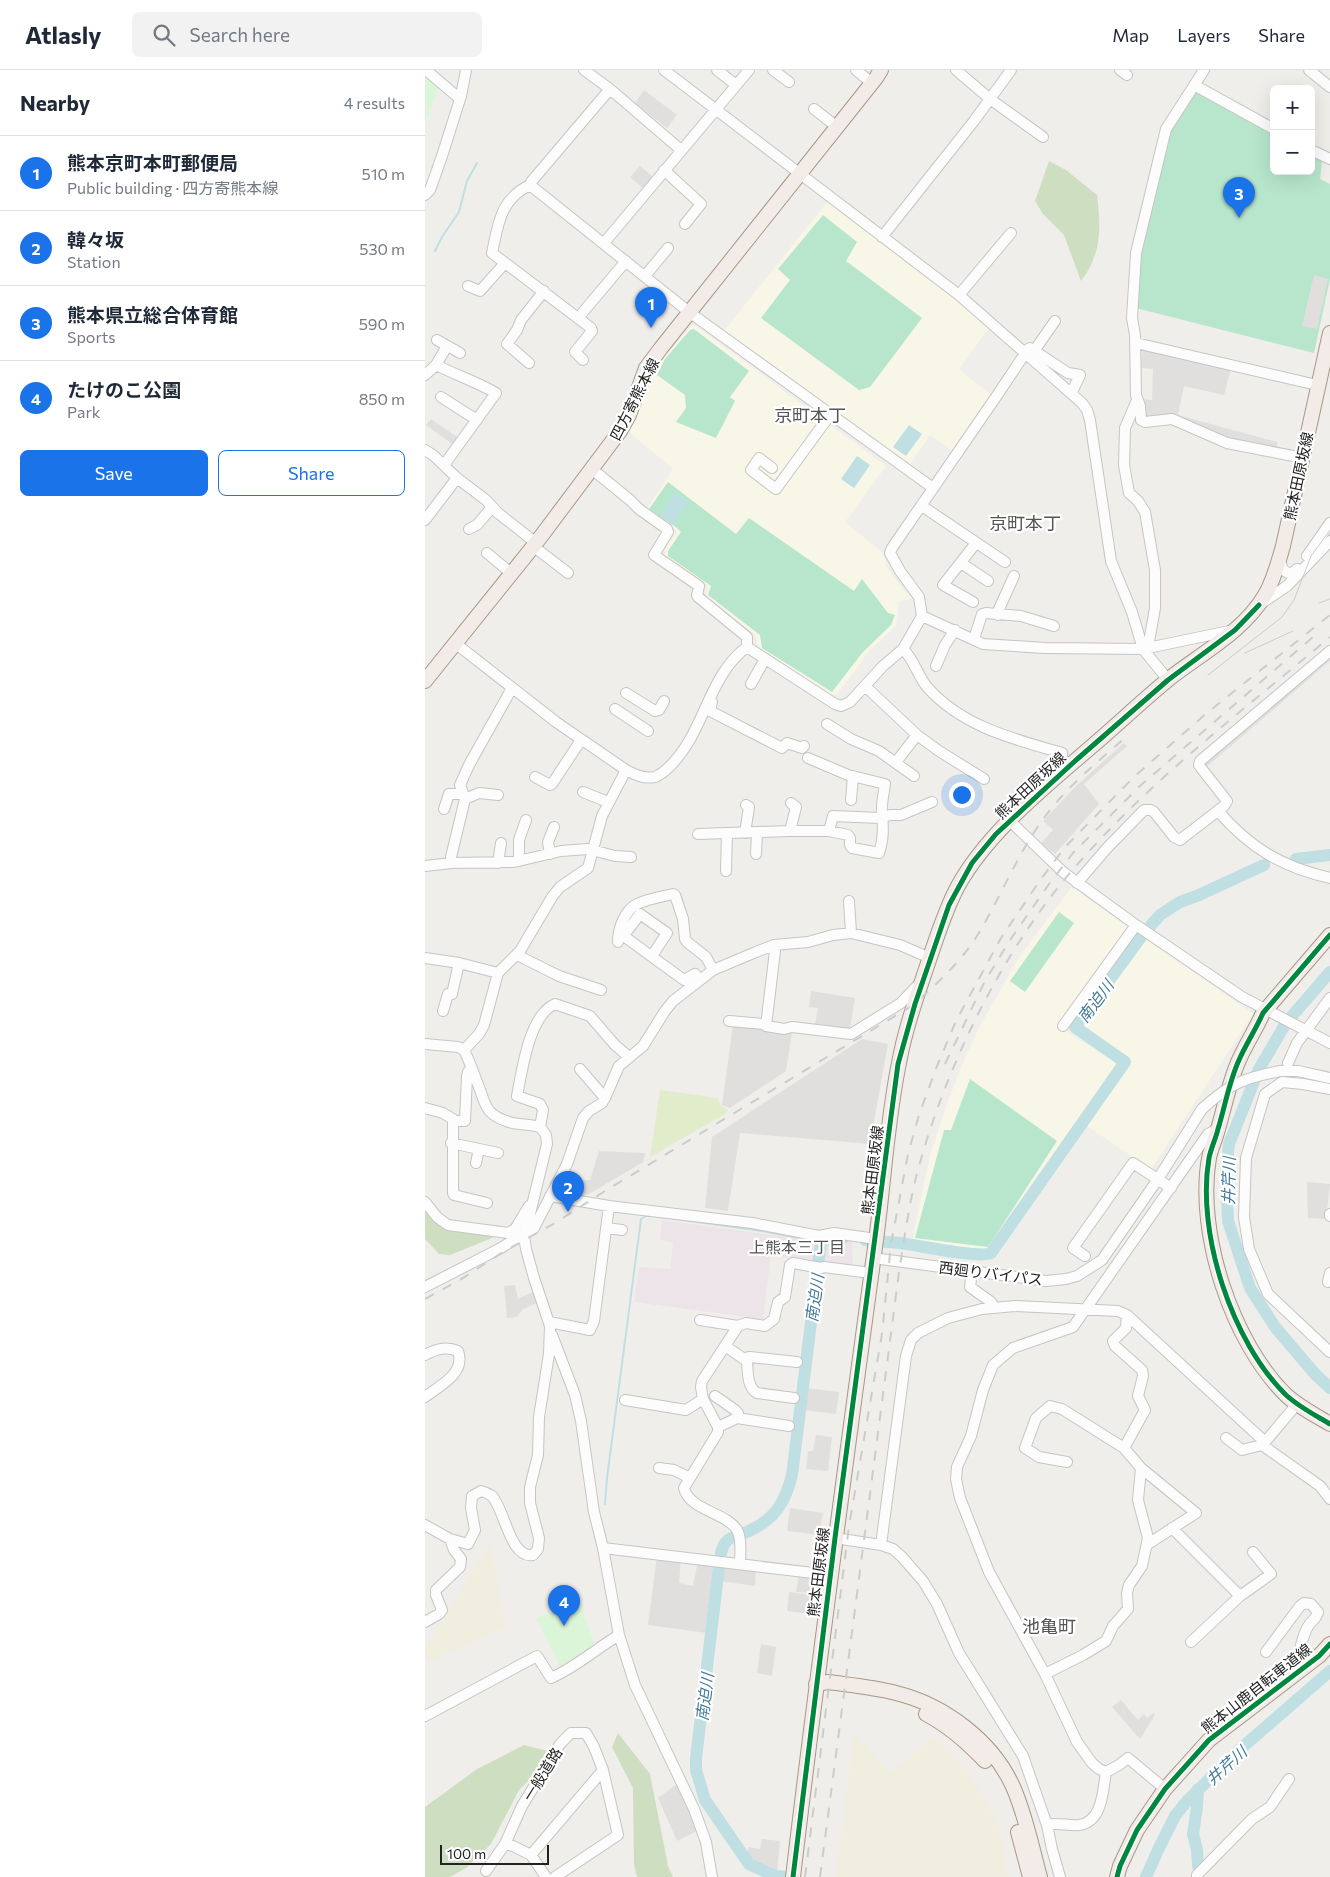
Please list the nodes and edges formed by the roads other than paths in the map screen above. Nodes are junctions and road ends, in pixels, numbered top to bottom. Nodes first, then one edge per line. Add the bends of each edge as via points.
1 (426, 70) edge
2 (584, 70) edge
3 (664, 70) edge
4 (717, 70) edge
5 (749, 70) edge
6 (773, 70) edge
7 (856, 70) edge
8 (881, 70) edge
9 (956, 70) edge
10 (1011, 70) edge
11 (1204, 70) edge
12 (1309, 70) edge
13 (464, 71) edge
14 (1321, 74) edge
15 (789, 82) dead end
16 (872, 83) junction
17 (736, 85) junction
18 (1194, 85) junction
19 (1330, 87) edge
20 (610, 90) junction
21 (460, 99) junction
22 (990, 99) junction
23 (717, 109) junction
24 (814, 109) dead end
25 (837, 127) junction
26 (1270, 128) edge
27 (1043, 137) dead end
28 (681, 150) junction
29 (1315, 152) edge
30 (1330, 159) edge
31 (664, 170) junction
32 (800, 174) junction
33 (530, 185) junction
34 (425, 195) edge
35 (685, 224) dead end
36 (1011, 233) dead end
37 (882, 237) junction
38 (604, 243) junction
39 (668, 248) dead end
40 (626, 261) junction
41 (505, 262) junction
42 (645, 276) junction
43 (468, 286) dead end
44 (544, 291) junction
45 (959, 296) junction
46 (689, 312) junction
47 (578, 318) junction
48 (1055, 322) dead end
49 (1330, 333) edge
50 (1136, 343) junction
51 (1030, 352) junction
52 (460, 353) dead end
53 (583, 360) dead end
54 (1327, 362) edge
55 (529, 363) dead end
56 (436, 365) junction
57 (425, 375) edge
58 (1317, 385) junction
59 (1072, 392) junction
60 (441, 397) dead end
61 (1137, 400) junction
62 (830, 414) junction
63 (477, 420) junction
64 (425, 450) edge
65 (1303, 458) junction
66 (444, 465) junction
67 (772, 468) dead end
68 (593, 470) junction
69 (457, 478) junction
70 (933, 488) junction
71 (922, 506) junction
72 (492, 507) junction
73 (425, 520) edge
74 (1330, 523) edge
75 (469, 529) dead end
76 (1330, 541) edge
77 (976, 543) junction
78 (535, 545) junction
79 (487, 553) dead end
80 (1280, 555) junction
81 (1005, 562) dead end
82 (961, 564) junction
83 (1297, 569) junction
84 (568, 573) dead end
85 (512, 574) junction
86 (1015, 576) dead end
87 (988, 581) dead end
88 (1287, 586) junction
89 (973, 602) dead end
90 (1259, 605) junction
91 (998, 615) junction
92 (922, 616) junction
93 (1054, 626) dead end
94 (955, 630) junction
95 (1235, 630) junction
96 (974, 639) junction
97 (455, 643) junction
98 (747, 647) junction
99 (903, 649) junction
100 (1143, 649) junction
101 (1330, 651) edge
102 (765, 659) junction
103 (936, 666) dead end
104 (1168, 680) junction
105 (425, 681) edge
106 (751, 684) dead end
107 (865, 686) junction
108 (512, 688) junction
109 (626, 693) dead end
110 (709, 700) junction
111 (664, 701) dead end
112 (615, 709) dead end
113 (827, 724) dead end
114 (648, 731) dead end
115 (917, 735) junction
116 (581, 740) junction
117 (805, 746) dead end
118 (807, 758) dead end
119 (896, 762) junction
120 (625, 770) junction
121 (853, 776) junction
122 (914, 776) dead end
123 (535, 777) dead end
124 (984, 780) dead end
125 (583, 792) dead end
126 (498, 795) dead end
127 (464, 797) junction
128 (1034, 798) junction
129 (851, 800) dead end
130 (608, 802) junction
131 (932, 802) dead end
132 (791, 803) dead end
133 (746, 805) dead end
134 (444, 809) dead end
135 (1217, 811) junction
136 (883, 817) junction
137 (526, 820) dead end
138 (1010, 821) junction
139 (555, 827) dead end
140 (790, 831) junction
141 (829, 831) junction
142 (745, 833) junction
143 (757, 833) junction
144 (698, 834) dead end
145 (727, 834) junction
146 (501, 843) dead end
147 (592, 850) junction
148 (550, 854) junction
149 (756, 854) dead end
150 (631, 858) dead end
151 (519, 861) junction
152 (451, 863) junction
153 (499, 863) junction
154 (425, 866) edge
155 (726, 871) dead end
156 (1330, 878) edge
157 (1077, 883) junction
158 (849, 901) dead end
159 (1138, 926) junction
160 (851, 933) junction
161 (1330, 935) edge
162 (621, 942) dead end
163 (774, 945) junction
164 (517, 955) junction
165 (652, 956) dead end
166 (425, 958) edge
167 (930, 958) junction
168 (459, 963) junction
169 (713, 970) junction
170 (497, 973) junction
171 (700, 980) junction
172 (922, 982) junction
173 (601, 990) dead end
174 (1330, 998) edge
175 (443, 1011) dead end
176 (1269, 1011) junction
177 (729, 1021) dead end
178 (765, 1024) junction
179 (1063, 1026) dead end
180 (1306, 1030) junction
181 (1330, 1043) edge
182 (425, 1044) edge
183 (464, 1050) junction
184 (629, 1057) junction
185 (1287, 1063) dead end
186 (580, 1068) dead end
187 (472, 1070) junction
188 (1281, 1077) junction
189 (1330, 1078) edge
190 (1330, 1089) edge
191 (605, 1098) junction
192 (425, 1108) edge
193 (453, 1119) junction
194 (540, 1127) junction
195 (1218, 1129) junction
196 (451, 1143) junction
197 (479, 1149) junction
198 (498, 1153) dead end
199 (476, 1162) dead end
200 (1158, 1179) junction
201 (1171, 1188) junction
202 (550, 1196) junction
203 (425, 1202) edge
204 (487, 1203) dead end
205 (533, 1205) junction
206 (609, 1206) junction
207 (606, 1228) junction
208 (621, 1230) dead end
209 (523, 1235) junction
210 (876, 1239) junction
211 (1085, 1256) dead end
212 (873, 1258) junction
213 (972, 1271) junction
214 (871, 1273) junction
215 (425, 1287) edge
216 (994, 1308) junction
217 (1086, 1308) junction
218 (1127, 1314) junction
219 (700, 1320) dead end
220 (549, 1326) junction
221 (738, 1326) junction
222 (725, 1346) junction
223 (1330, 1352) edge
224 (425, 1355) edge
225 (745, 1358) junction
226 (797, 1362) dead end
227 (425, 1396) edge
228 (715, 1396) dead end
229 (793, 1398) dead end
230 (625, 1400) dead end
231 (703, 1400) junction
232 (1297, 1404) junction
233 (737, 1418) junction
234 (1330, 1424) edge
235 (789, 1426) dead end
236 (718, 1427) junction
237 (1226, 1438) dead end
238 (1264, 1444) junction
239 (1124, 1448) junction
240 (1067, 1462) dead end
241 (659, 1468) dead end
242 (1141, 1468) junction
243 (690, 1478) junction
244 (1330, 1500) edge
245 (425, 1525) edge
246 (1172, 1528) junction
247 (835, 1538) junction
248 (451, 1539) junction
249 (1148, 1544) junction
250 (881, 1545) junction
251 (603, 1548) junction
252 (1253, 1552) dead end
253 (740, 1564) junction
254 (830, 1575) junction
255 (1240, 1596) junction
256 (425, 1622) edge
257 (619, 1635) junction
258 (1191, 1642) dead end
259 (1330, 1644) edge
260 (1266, 1652) dead end
261 (1045, 1674) junction
262 (1295, 1674) junction
263 (816, 1684) junction
264 (425, 1716) edge
265 (603, 1770) junction
266 (1106, 1772) junction
267 (1289, 1779) dead end
268 (1165, 1788) junction
269 (1047, 1824) junction
270 (505, 1844) junction
271 (531, 1855) junction
272 (486, 1871) dead end
273 (546, 1877) edge
274 (555, 1877) edge
275 (712, 1877) edge
276 (793, 1877) edge
277 (1030, 1877) edge
278 (1040, 1877) edge
279 (1060, 1877) edge
280 (1117, 1877) edge
281 (1197, 1877) edge

1 - 21 street
2 - 20 street
3 - 23 street
4 - 17 street
5 - 17 street
6 - 15 street
7 - 16 street
8 - 16 main road, 四方寄熊本線
9 - 22 street
10 - 22 street
11 - 18 street
12 - 14 street
13 - 21 street
14 - 19 street
16 - 25 main road, 四方寄熊本線
17 - 23 street
18 - 26 street
18 - 50 street via 1165,129 1136,253 1132,318
20 - 28 street
20 - 33 street
21 - 34 street via 430,190
22 - 27 street
22 - 37 street
23 - 28 street
23 - 32 street
24 - 25 street
25 - 32 main road, 四方寄熊本線
28 - 31 street
29 - 30 street
31 - 35 street via 701,204
31 - 38 street
32 - 37 street
32 - 46 main road, 四方寄熊本線
33 - 38 street
33 - 41 street via 523,188 500,215 492,253
36 - 45 street
37 - 45 street
38 - 40 street
39 - 42 street
40 - 42 street
40 - 47 street
41 - 43 street via 480,290
41 - 44 street
42 - 46 street
44 - 47 street
44 - 55 street via 507,344
45 - 51 street
46 - 62 street
46 - 68 main road, 四方寄熊本線 via 646,368 629,415
47 - 53 street via 592,331 575,352
48 - 51 street
49 - 54 main road, 熊本田原坂線
50 - 58 street
50 - 61 street
51 - 59 street
51 - 59 street via 1068,373 1080,375
51 - 70 street
52 - 56 street via 442,343
54 - 58 main road, 熊本田原坂線
56 - 57 street
56 - 63 street via 496,393
58 - 65 main road, 熊本田原坂線
59 - 100 street via 1091,420 1111,562
60 - 63 street
61 - 65 street via 1143,422 1172,419 1227,443
61 - 100 street via 1125,428 1124,465 1129,493 1145,512 1154,558 1155,608 1149,642
62 - 67 street via 776,489 751,470 759,458
62 - 70 street
63 - 66 street
64 - 66 street
65 - 80 main road, 熊本田原坂線
66 - 69 street
68 - 78 main road, 四方寄熊本線
68 - 98 street via 667,529 654,555 699,586 698,597 747,637
69 - 72 street
69 - 73 street
70 - 71 street
71 - 77 street
71 - 92 street via 890,553 919,598
72 - 75 street via 477,525
72 - 78 street
74 - 83 street
76 - 88 street
77 - 81 street
77 - 82 street
78 - 84 street
78 - 85 main road, 四方寄熊本線
79 - 85 street
80 - 83 street via 1284,571 1289,574
80 - 90 main road, 熊本田原坂線 via 1271,585
82 - 87 street
82 - 89 street via 943,585
83 - 88 street
85 - 97 main road, 四方寄熊本線
86 - 91 street
88 - 90 street
90 - 95 main road, 熊本田原坂線
91 - 93 street via 1021,616
91 - 96 street via 983,614
92 - 94 street
92 - 99 street
94 - 96 street
94 - 103 street
95 - 100 street
95 - 104 main road, 熊本田原坂線
96 - 100 street via 983,644 1045,648
97 - 105 main road, 四方寄熊本線
97 - 108 street
98 - 102 street
98 - 110 street via 726,670
99 - 107 street
99 - 128 street via 927,687 958,715 1009,738 1062,753 1026,788
100 - 104 street
101 - 135 street via 1202,758 1199,765 1227,801
102 - 106 street
102 - 107 street via 841,706 850,702
104 - 128 main road, 熊本田原坂線
107 - 115 street
108 - 116 street
108 - 127 street via 460,785
109 - 111 street via 655,711
110 - 117 street via 713,703 710,711 782,748 787,743
110 - 120 street via 691,740 662,774 637,776
112 - 114 street
113 - 119 street
115 - 119 street
115 - 124 street
116 - 120 street
116 - 123 street via 553,784
118 - 121 street
119 - 122 street
120 - 130 street
121 - 129 street
121 - 136 street via 885,784
125 - 130 street
126 - 127 street via 479,793
127 - 134 street via 449,794
127 - 152 street
128 - 138 main road, 熊本田原坂線
130 - 147 street
131 - 136 street
132 - 140 street via 796,807
133 - 142 street via 749,807
135 - 156 street via 1246,839 1275,859
135 - 157 street via 1180,840 1154,812 1144,810
136 - 141 street via 833,816
136 - 141 street via 880,850 876,853 852,848 848,835
137 - 151 street via 519,840
138 - 157 street
138 - 167 main road, 熊本田原坂線 via 985,846 958,886
139 - 148 street via 546,839
140 - 141 street
140 - 143 street
142 - 143 street
142 - 145 street
143 - 149 street
144 - 145 street
145 - 155 street
146 - 153 street
147 - 148 street
147 - 150 street
147 - 164 street via 587,871 560,887
148 - 151 street
151 - 153 street
152 - 153 street
152 - 154 street
157 - 159 street
158 - 160 street
159 - 176 street via 1242,997
159 - 179 street
160 - 163 street
160 - 167 street via 901,944
161 - 176 main road
162 - 169 street via 618,932 621,922 634,906 673,894 683,919 685,939 706,957
163 - 169 street
163 - 178 street
164 - 170 street
164 - 173 street via 559,976
165 - 171 street via 684,980 695,974
166 - 168 street
167 - 172 main road, 熊本田原坂線
168 - 170 street
168 - 175 street via 452,994 448,994
169 - 171 street
170 - 183 street via 484,1025
171 - 184 street via 673,1001 643,1046
172 - 178 street via 901,1003 851,1034 793,1027 785,1029
172 - 210 main road, 熊本田原坂線 via 899,1064
174 - 180 street
176 - 180 street
176 - 195 main road via 1239,1060
177 - 178 street
180 - 181 street
180 - 185 street
182 - 183 street
183 - 187 street
184 - 191 street via 619,1066
184 - 194 street via 590,1016 555,1004 551,1006 539,1020 527,1047 517,1096 540,1104 543,1110
186 - 191 street
187 - 193 street via 467,1076 465,1121
187 - 194 street via 483,1101 495,1116
188 - 189 street via 1298,1071
188 - 190 street
188 - 200 street, 西廻りバイパス, bridge via 1261,1075 1232,1085 1218,1094 1203,1110
188 - 223 street via 1265,1094 1246,1158 1244,1217 1249,1249 1268,1294
191 - 202 street via 583,1118 567,1164
192 - 193 street
193 - 196 street
194 - 205 street via 546,1135 547,1144
195 - 201 street via 1208,1134
195 - 232 main road via 1209,1156 1207,1178 1212,1251 1224,1290 1259,1363
196 - 197 street
196 - 204 street via 454,1195
197 - 198 street
197 - 199 street
200 - 201 street
200 - 211 street via 1133,1163 1073,1248
200 - 213 street, 西廻りバイパス via 1102,1260 1077,1276 1046,1281
201 - 217 street
202 - 206 street
202 - 209 street via 538,1223
203 - 205 street via 448,1225 508,1233 515,1229
205 - 209 street
206 - 207 street
206 - 210 street via 752,1223 819,1236 835,1233
207 - 208 street
207 - 220 street via 594,1321 590,1330
209 - 215 street
209 - 220 street
210 - 212 main road, 熊本田原坂線
212 - 213 street, 西廻りバイパス
212 - 214 main road, 熊本田原坂線
213 - 216 street via 970,1287 991,1302
214 - 221 street via 793,1263 785,1297 777,1302 771,1323
214 - 247 main road, 熊本田原坂線
216 - 217 street
216 - 250 street via 948,1318 911,1340 906,1356
217 - 218 street
217 - 261 street via 1073,1328 1013,1348 993,1365 971,1436 957,1467 960,1498 989,1572
218 - 238 street
218 - 239 street via 1127,1328 1113,1340 1142,1370 1138,1396 1145,1410
219 - 221 street
220 - 248 street via 538,1455 530,1488 538,1549 533,1555 523,1554 513,1541 491,1495 481,1491 472,1496 475,1530 468,1544
220 - 251 street via 575,1395
221 - 222 street
222 - 225 street
222 - 231 street via 702,1381
224 - 227 street via 449,1347 458,1350 461,1357 455,1374
225 - 226 street
225 - 229 street via 752,1390
228 - 233 street via 738,1413
230 - 231 street via 686,1410
231 - 236 street
232 - 234 main road
232 - 238 street
233 - 235 street
233 - 236 street
236 - 243 street via 713,1442
237 - 238 street via 1242,1450
238 - 244 street via 1320,1486
239 - 240 street via 1062,1409 1050,1406 1036,1418 1025,1448 1039,1457
239 - 242 street
241 - 243 street via 674,1470
242 - 246 street via 1196,1513
242 - 249 street via 1138,1500
243 - 253 street via 684,1488 685,1495 731,1523 739,1534
245 - 248 street
246 - 249 street
246 - 255 street
247 - 250 street
247 - 254 main road, 熊本田原坂線
248 - 256 street via 461,1560 460,1567 436,1590 441,1610
249 - 261 street via 1142,1566 1129,1585 1128,1608 1106,1641
250 - 269 street via 902,1557 923,1581 937,1604 959,1653 1023,1756
251 - 253 street
251 - 257 street
252 - 255 street via 1271,1574
253 - 254 street
254 - 263 main road, 熊本田原坂線
255 - 258 street
257 - 264 street via 569,1670 551,1678 537,1656
257 - 275 street via 635,1684 694,1809
259 - 262 main road, 熊本山鹿自転車道線
260 - 262 street via 1300,1606 1311,1604 1318,1612 1317,1617 1309,1625 1303,1640
261 - 266 street via 1077,1742 1092,1763
262 - 268 main road, 熊本山鹿自転車道線 via 1209,1740
263 - 276 main road, 熊本田原坂線
263 - 277 main road via 826,1691 887,1700 915,1709 941,1722 968,1742 987,1763 1006,1793
263 - 278 main road via 827,1682 897,1693 950,1716 975,1736 994,1757 1013,1788
265 - 270 street, 一般道路 via 586,1733 571,1733 522,1806
265 - 271 street
265 - 274 street, 一般道路 via 618,1835
266 - 268 street via 1128,1758
266 - 269 street via 1100,1809 1091,1818 1080,1825
267 - 281 street via 1270,1807 1252,1819
268 - 280 main road, 熊本山鹿自転車道線 via 1137,1830
269 - 279 street
270 - 271 street
270 - 272 street
271 - 273 street

